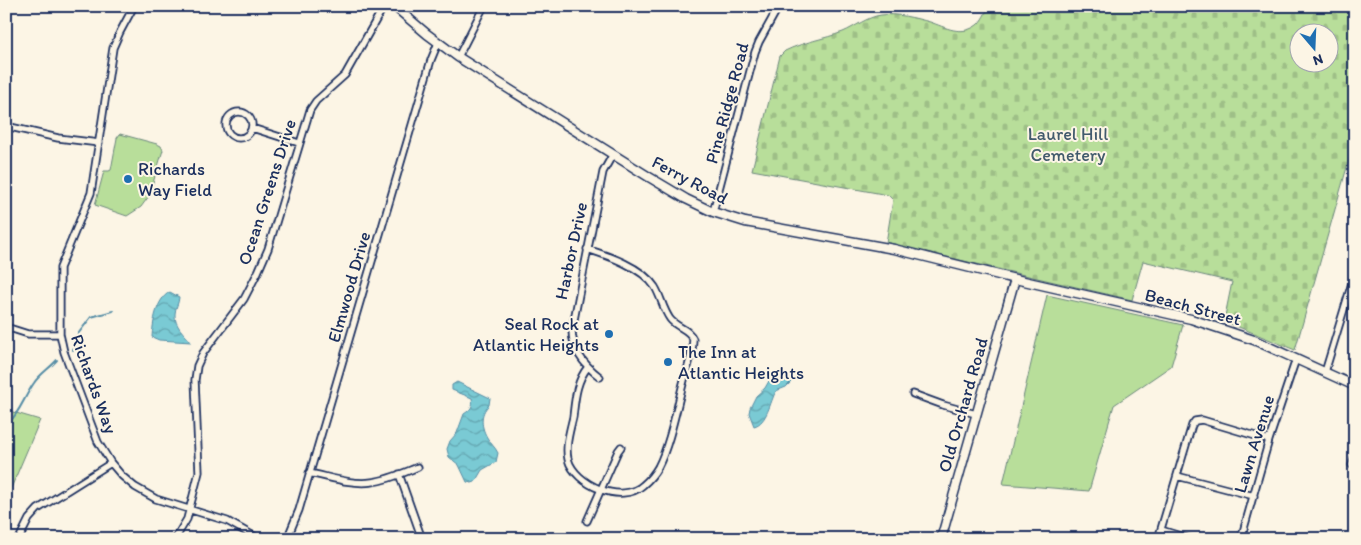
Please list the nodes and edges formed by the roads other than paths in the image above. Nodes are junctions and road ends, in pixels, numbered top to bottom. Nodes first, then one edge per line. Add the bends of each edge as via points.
1 (134, 6) edge
2 (384, 6) edge
3 (394, 6) edge
4 (484, 6) edge
5 (779, 6) edge
6 (438, 43) junction
7 (458, 57) junction
8 (6, 126) edge
9 (252, 128) junction
10 (99, 143) junction
11 (299, 143) junction
12 (613, 154) junction
13 (713, 212) junction
14 (587, 249) junction
15 (1355, 273) edge
16 (1015, 279) junction
17 (6, 327) edge
18 (60, 334) junction
19 (1296, 359) junction
20 (588, 367) junction
21 (1325, 372) junction
22 (600, 377) dead end
23 (1355, 386) edge
24 (913, 394) dead end
25 (976, 414) junction
26 (1269, 440) junction
27 (621, 447) dead end
28 (1355, 455) edge
29 (111, 462) junction
30 (1352, 465) dead end
31 (418, 467) dead end
32 (310, 472) junction
33 (399, 474) junction
34 (1177, 476) junction
35 (601, 489) junction
36 (1254, 496) junction
37 (190, 510) junction
38 (587, 521) dead end
39 (1161, 530) junction
40 (19, 539) edge
41 (175, 539) edge
42 (259, 539) edge
43 (287, 539) edge
44 (422, 539) edge
45 (941, 539) edge
46 (1158, 539) edge
47 (1190, 539) edge
48 (1241, 539) edge

1 - 10 street, Richards Way via 113,48
2 - 11 street, Ocean Greens Drive via 345,75 312,107
3 - 6 main road, Ferry Road
4 - 7 street
5 - 13 street, Pine Ridge Road via 755,52
6 - 7 main road, Ferry Road
6 - 32 street, Elmwood Drive
7 - 12 main road, Ferry Road
8 - 10 street
9 - 9 street via 250,118 243,112 234,113 226,122 229,134 237,138 246,136
9 - 11 street
10 - 18 street, Richards Way via 90,198 60,268
11 - 37 street, Ocean Greens Drive via 268,249 258,272 244,299 203,353 197,366 200,466
12 - 13 main road, Ferry Road
12 - 14 street, Harbor Drive via 603,172
13 - 16 main road, Ferry Road via 745,222 894,249
14 - 20 street, Harbor Drive via 572,330 578,353
14 - 35 street via 614,258 644,276 656,288 671,320 693,338 666,442 654,473 639,489 631,492 623,494
15 - 21 street
16 - 19 main road, Beach Street via 1203,322
16 - 25 main road, Old Orchard Road
17 - 18 street via 28,334
18 - 29 street, Richards Way via 92,428
19 - 21 main road, Beach Street
19 - 26 street, Lawn Avenue
20 - 22 street, Harbor Drive
20 - 35 street via 580,379 568,456 578,475
21 - 23 main road, Beach Street
24 - 25 street
25 - 45 main road, Old Orchard Road
26 - 34 street via 1196,420
26 - 36 street, Lawn Avenue
27 - 35 street
28 - 30 street
29 - 37 street, Richards Way via 128,482 156,500
29 - 40 street via 38,509
31 - 33 street
32 - 33 street via 360,483
32 - 43 street, Elmwood Drive
33 - 44 street
34 - 36 street
34 - 39 street
35 - 38 street
36 - 48 street, Lawn Avenue
37 - 41 street, Ocean Greens Drive
37 - 42 street, Richards Way via 227,521
39 - 46 street
39 - 47 street

